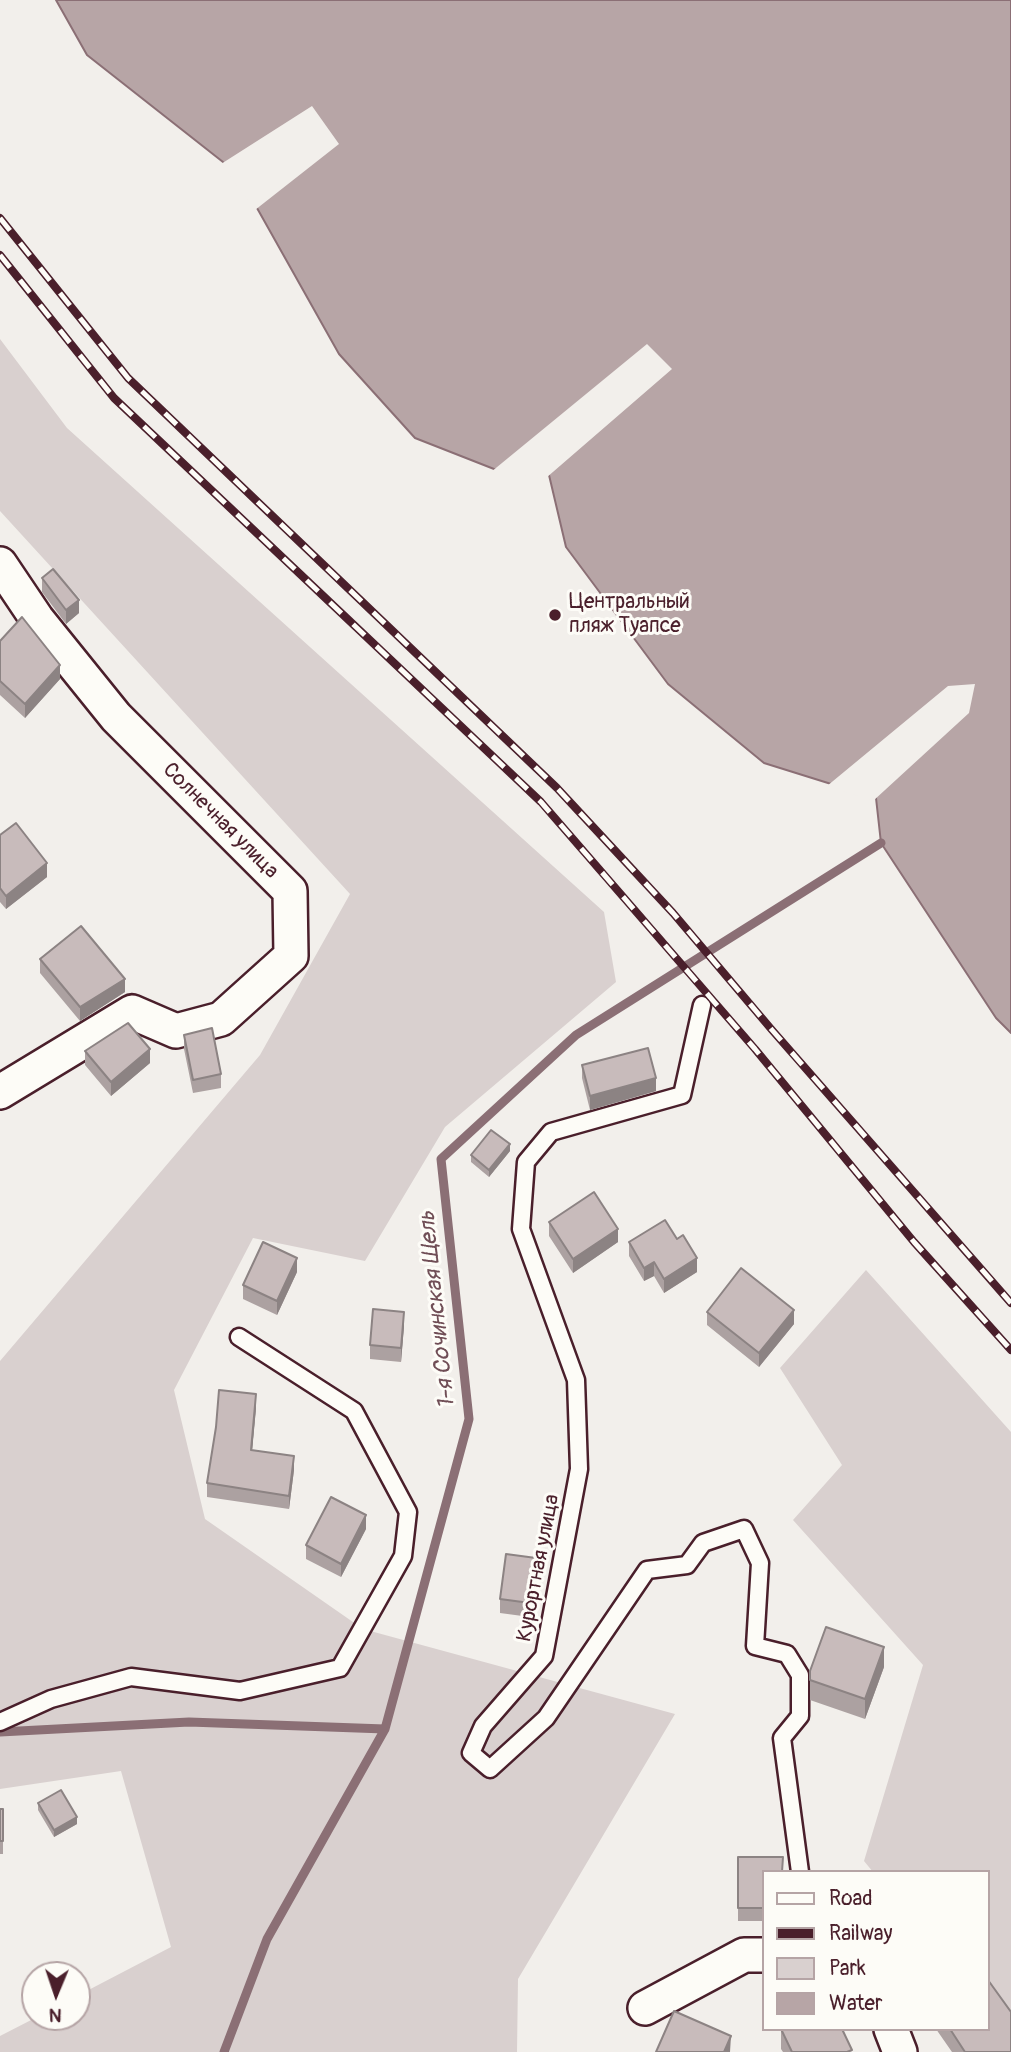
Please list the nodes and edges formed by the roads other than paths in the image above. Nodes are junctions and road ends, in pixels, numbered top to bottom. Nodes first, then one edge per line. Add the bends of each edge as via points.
1 (0, 564) edge
2 (702, 1005) dead end
3 (0, 1092) edge
4 (239, 1337) dead end
5 (0, 1722) edge
6 (800, 1870) edge
7 (762, 1955) edge
8 (645, 2008) dead end
9 (892, 2031) edge
10 (900, 2052) edge

1 - 3 street, Солнечная улица via 37,619 116,717 290,891 291,956 221,1019 176,1031 132,1012
2 - 6 lane, Курортная улица via 682,1095 551,1132 526,1162 522,1229 576,1380 579,1469 544,1656 483,1726 471,1753 490,1769 546,1718 647,1570 687,1565 703,1543 744,1529 760,1563 755,1646 786,1654 800,1675 800,1716 782,1738
4 - 5 lane via 354,1411 408,1513 403,1556 340,1668 240,1691 131,1677 51,1699
7 - 8 street via 744,1955
9 - 10 street

